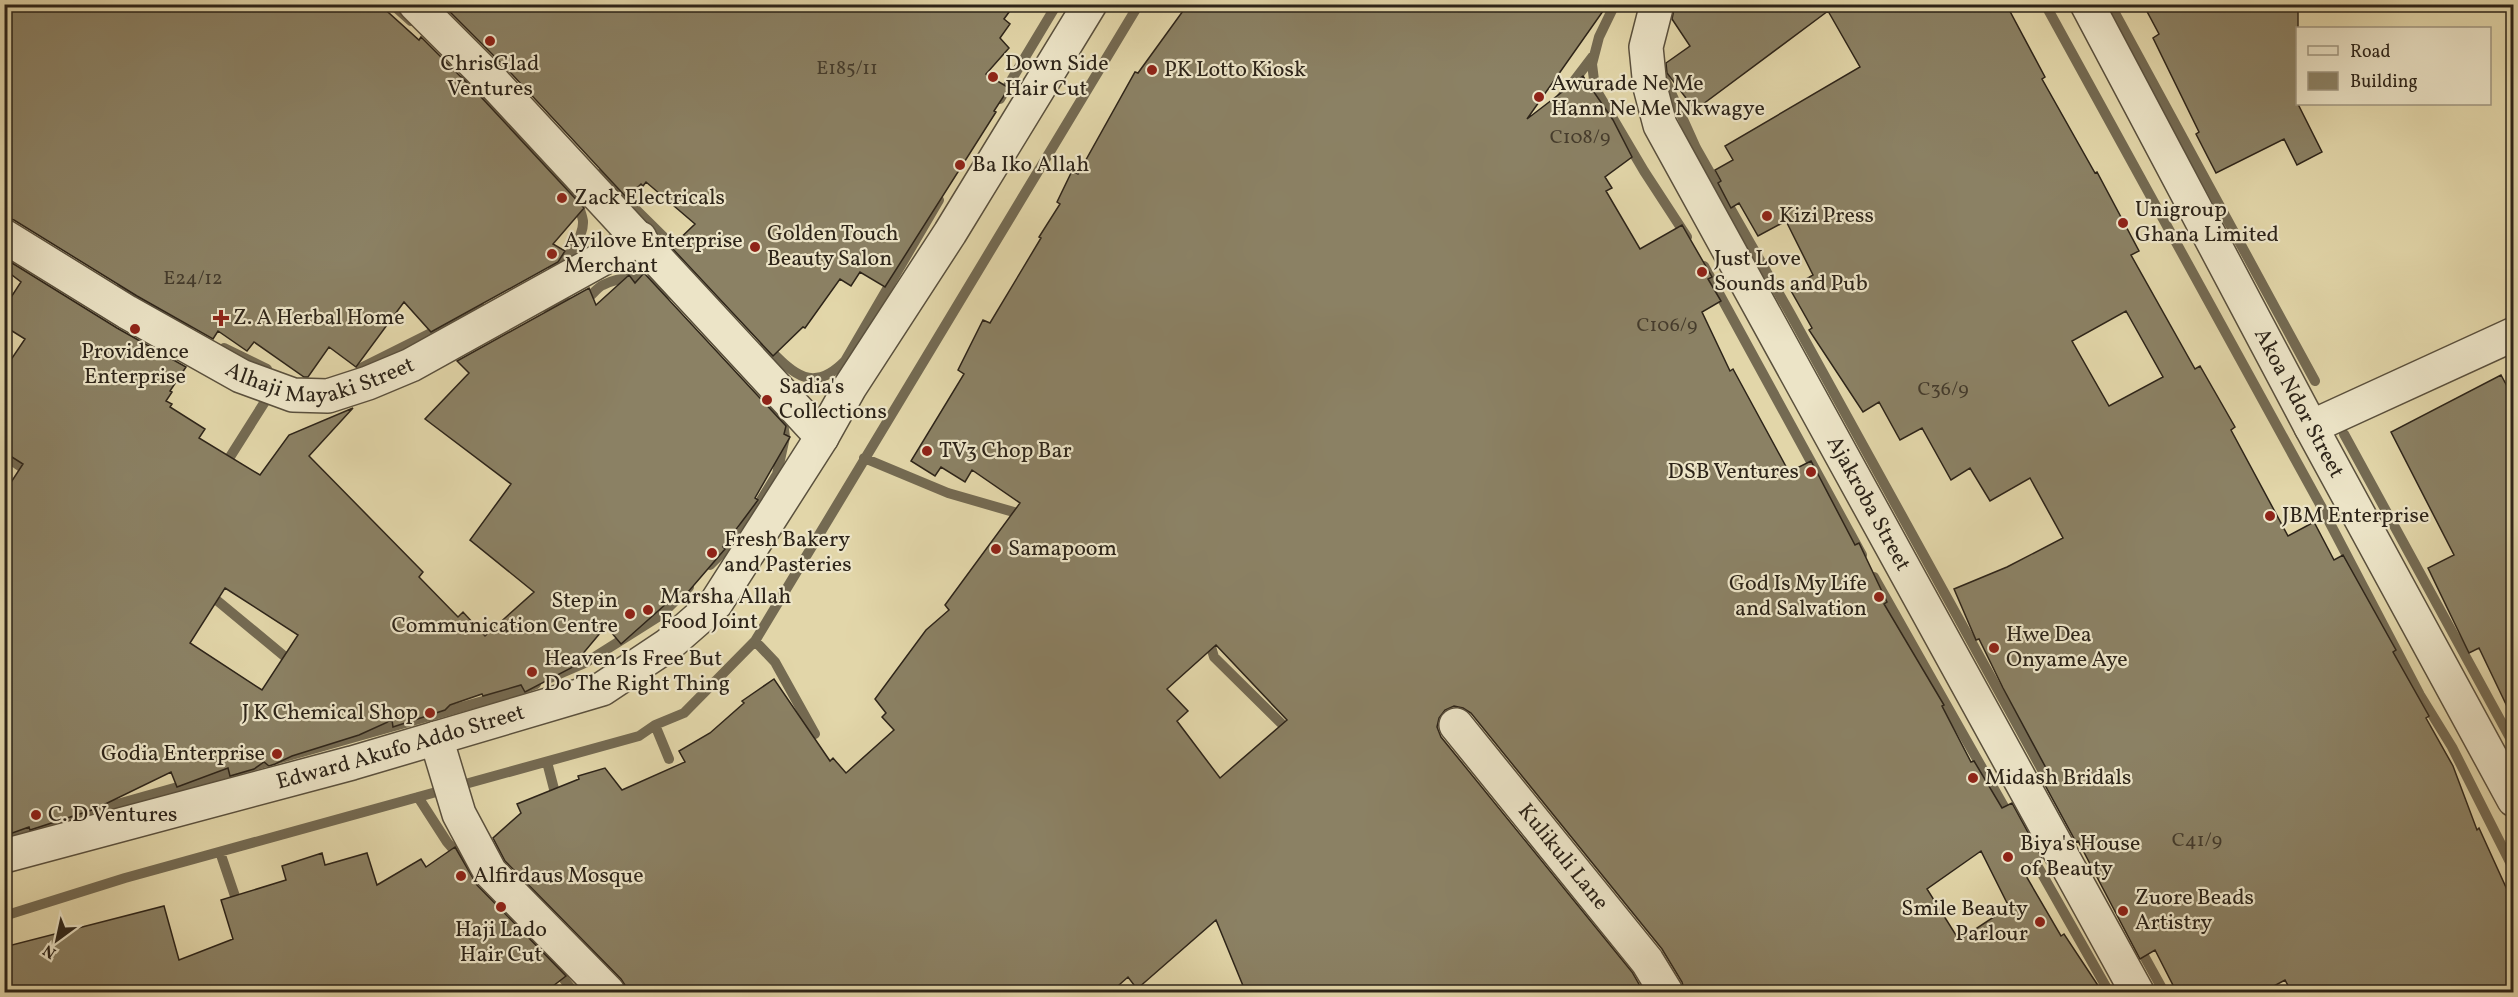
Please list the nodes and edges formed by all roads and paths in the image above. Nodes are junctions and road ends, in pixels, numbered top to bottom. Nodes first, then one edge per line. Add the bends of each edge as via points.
1 (415, 4) edge
2 (1090, 4) edge
3 (1658, 4) edge
4 (2087, 4) edge
5 (4, 236) edge
6 (640, 238) junction
7 (2514, 334) edge
8 (2311, 427) junction
9 (822, 437) junction
10 (1456, 725) dead end
11 (436, 738) junction
12 (2514, 800) edge
13 (4, 856) edge
14 (608, 993) edge
15 (1666, 993) edge
16 (2137, 993) edge

1 - 6 street
2 - 9 street, Edward Akufo Addo Street
3 - 16 street, Ajakroba Street via 1646,47 1650,87 1660,125
4 - 8 street, Akoa Ndor Street
5 - 6 street, Alhaji Mayaki Street via 241,376 293,395 327,396 411,365
6 - 9 street
7 - 8 street
8 - 12 street, Akoa Ndor Street
9 - 11 street, Edward Akufo Addo Street via 716,603 668,645 603,689
10 - 15 street, Kulikuli Lane via 1647,961
11 - 13 street, Edward Akufo Addo Street
11 - 14 street via 459,814 490,872

